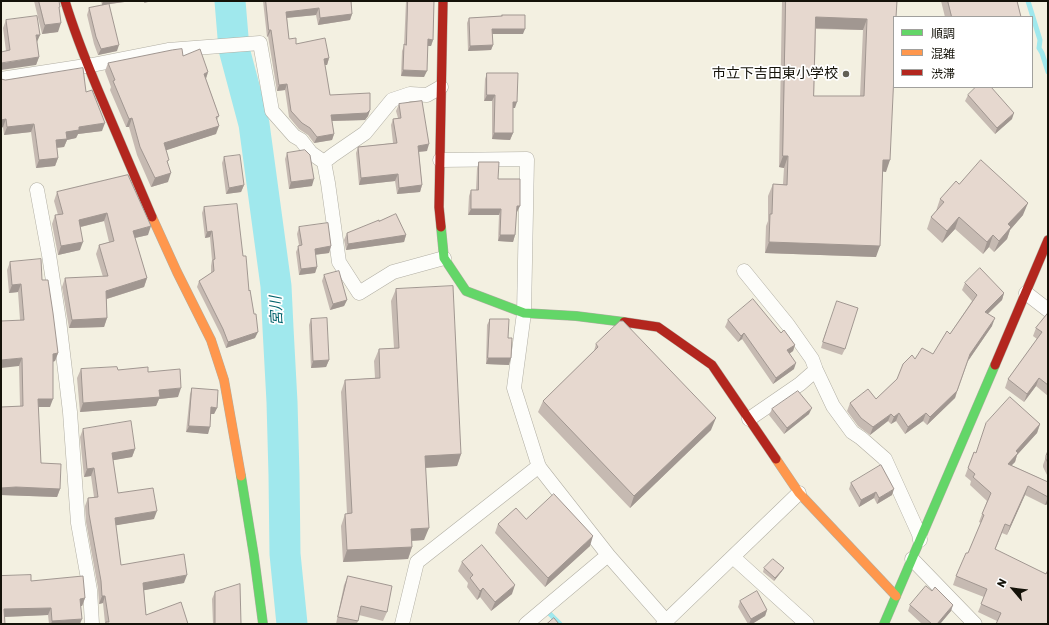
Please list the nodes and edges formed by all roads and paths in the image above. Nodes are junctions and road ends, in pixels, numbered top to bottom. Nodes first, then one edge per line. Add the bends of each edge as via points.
1 (65, 1) edge
2 (443, 1) edge
3 (88, 65) junction
4 (1, 79) edge
5 (441, 87) junction
6 (440, 160) junction
7 (324, 162) junction
8 (36, 190) dead end
9 (1048, 240) edge
10 (444, 258) junction
11 (744, 271) dead end
12 (1026, 293) junction
13 (1048, 310) edge
14 (524, 312) junction
15 (816, 370) junction
16 (749, 419) junction
17 (539, 466) junction
18 (799, 494) junction
19 (920, 540) junction
20 (608, 555) junction
21 (733, 557) junction
22 (912, 559) junction
23 (896, 596) junction
24 (664, 622) edge
25 (92, 624) edge
26 (263, 624) edge
27 (402, 624) edge
28 (526, 624) edge
29 (807, 624) edge
30 (884, 624) edge
31 (975, 624) edge

1 - 3 street via 70,21
2 - 5 street
3 - 4 street
3 - 7 street via 168,50 260,43 272,111 311,153
3 - 26 street via 145,201 211,340 224,380
5 - 6 street
5 - 7 street via 427,95 410,94 392,100 365,133
6 - 10 street via 439,207
6 - 14 street via 527,159
7 - 10 street via 339,262 359,293 393,272
8 - 25 street via 60,328 70,412 78,523 90,590
9 - 12 street
10 - 14 street via 466,291
11 - 15 street via 788,326 812,359
12 - 13 street
12 - 19 street
14 - 16 street via 658,327 712,365
14 - 17 street via 514,388
15 - 16 street
15 - 19 street via 833,406 852,432 886,459
16 - 18 street
17 - 20 street
17 - 27 street via 417,562
18 - 21 street
18 - 23 street
19 - 22 street
20 - 24 street
20 - 28 street
21 - 24 street
21 - 29 street
22 - 23 street
22 - 31 street
23 - 30 street

